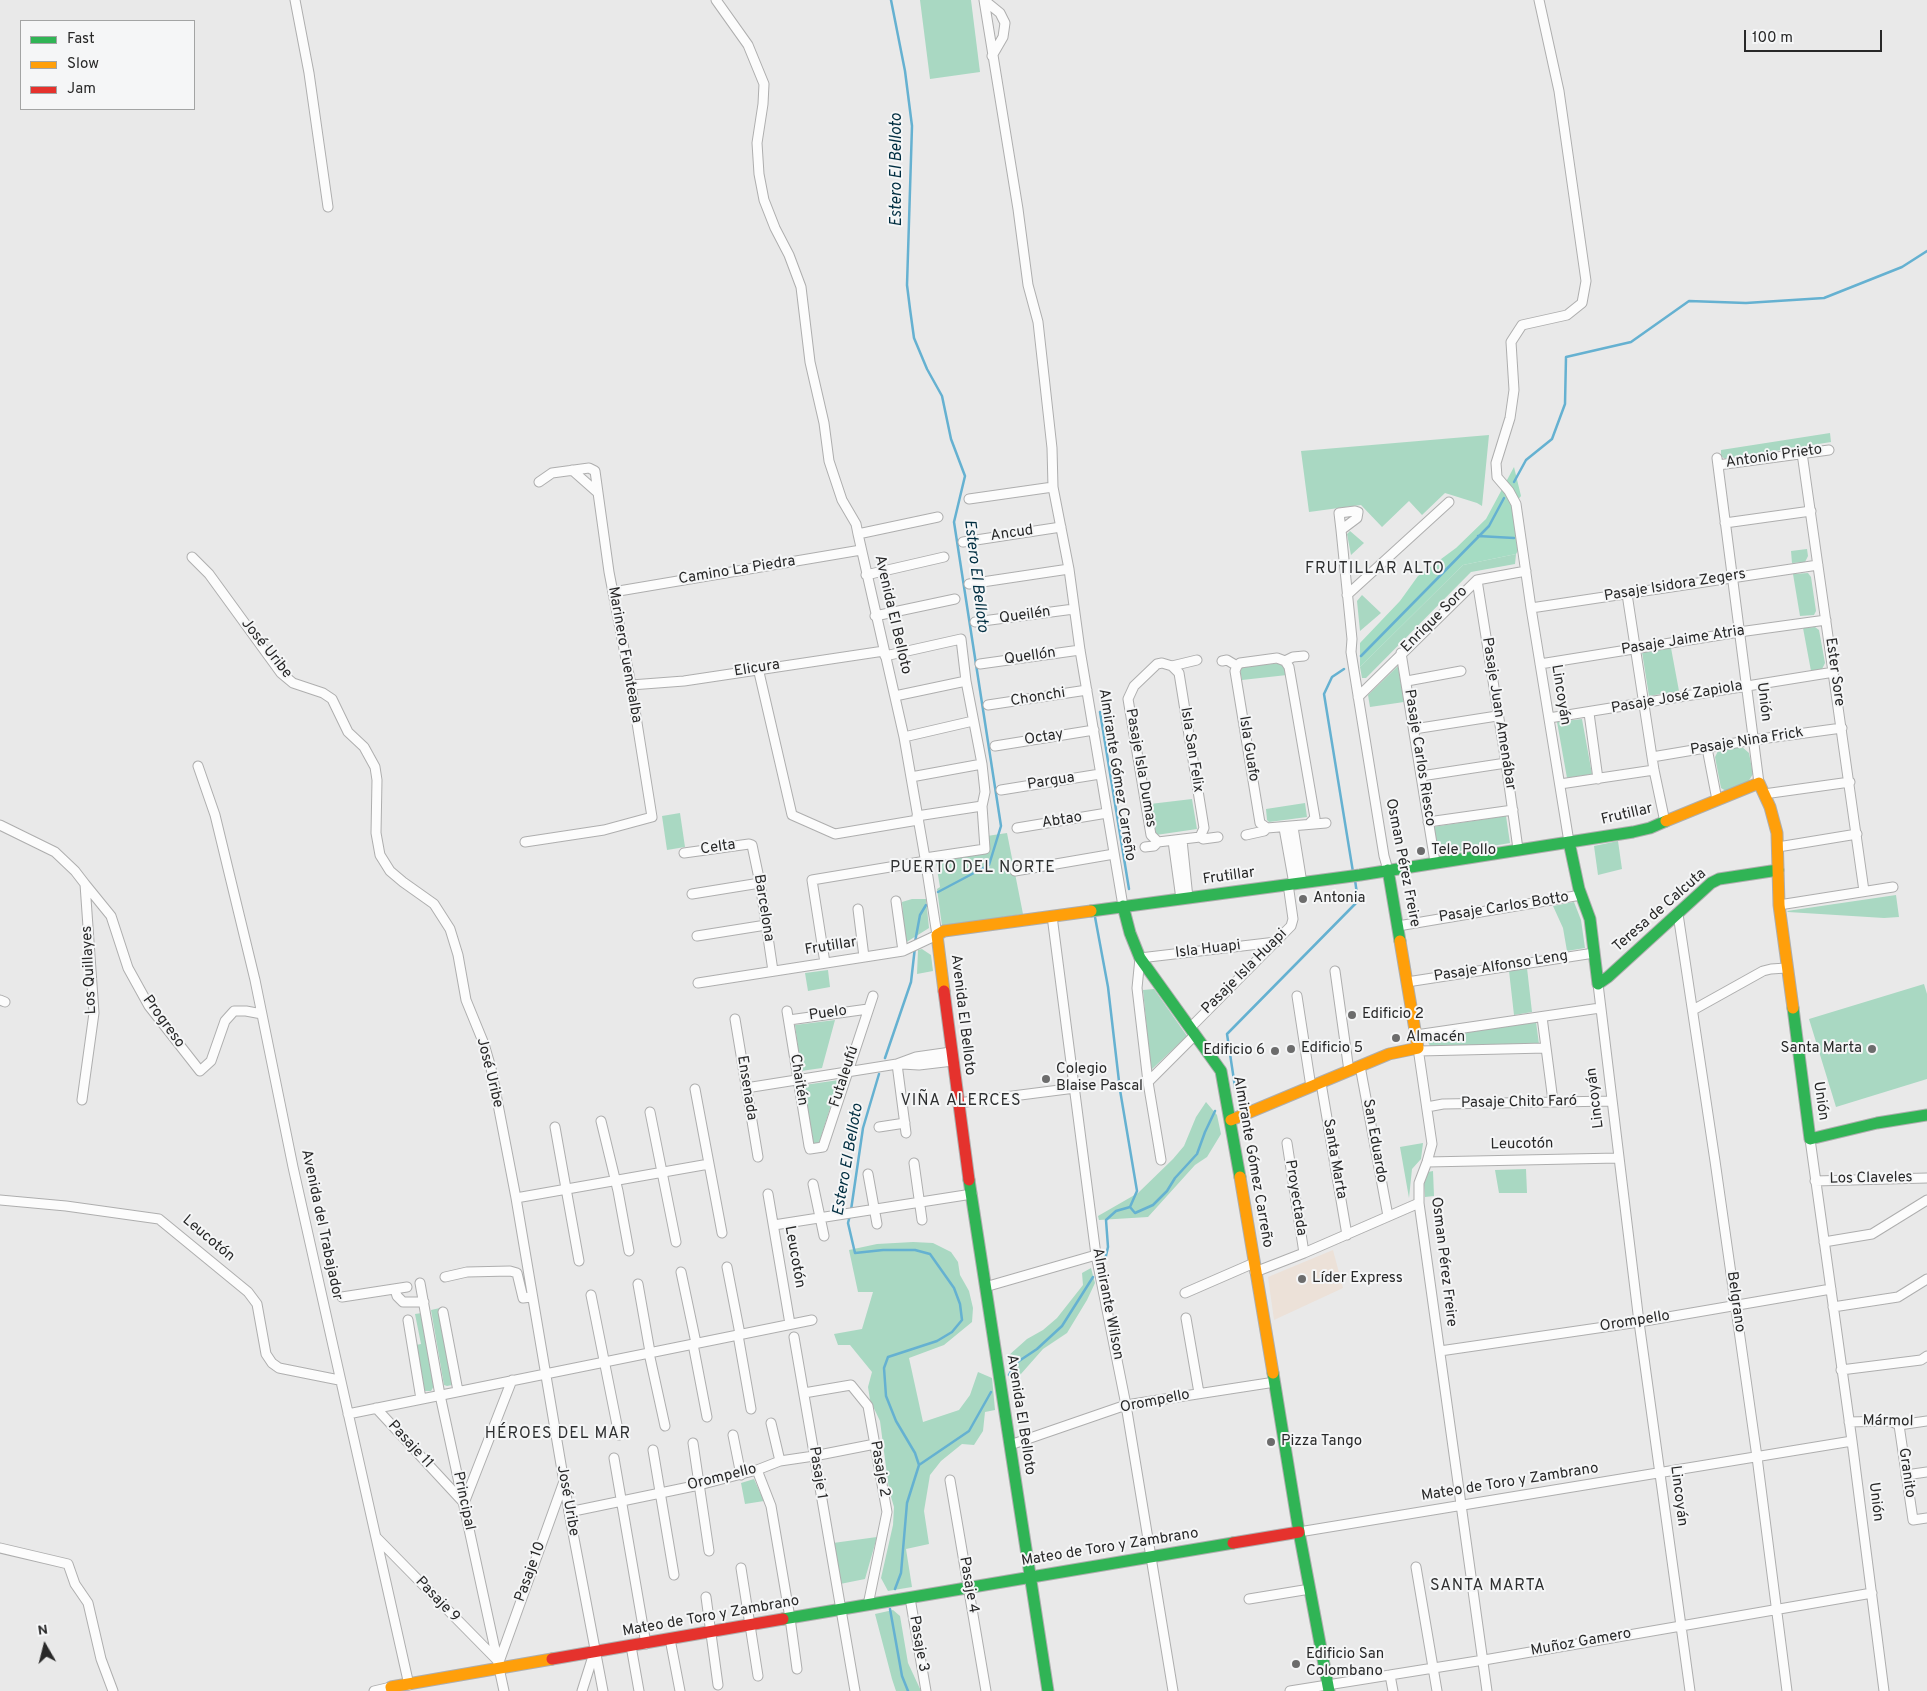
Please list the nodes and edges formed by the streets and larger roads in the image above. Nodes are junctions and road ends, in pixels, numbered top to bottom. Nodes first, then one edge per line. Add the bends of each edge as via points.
1 (295, 0) edge
2 (716, 0) edge
3 (984, 0) edge
4 (1539, 0) edge
5 (992, 56) junction
6 (328, 207) dead end
7 (1829, 450) dead end
8 (1802, 453) junction
9 (1717, 462) joint
10 (572, 470) junction
11 (539, 482) dead end
12 (1053, 487) junction
13 (598, 492) junction
14 (969, 499) dead end
15 (1449, 502) dead end
16 (1811, 511) junction
17 (938, 517) dead end
18 (1725, 523) junction
19 (1061, 527) junction
20 (1341, 530) junction
21 (858, 534) junction
22 (963, 542) dead end
23 (861, 550) junction
24 (192, 557) dead end
25 (944, 557) dead end
26 (1818, 565) junction
27 (1069, 569) junction
28 (1526, 571) junction
29 (866, 574) junction
30 (1732, 578) junction
31 (1477, 580) junction
32 (969, 584) dead end
33 (613, 592) junction
34 (1627, 594) junction
35 (1348, 595) junction
36 (955, 599) dead end
37 (1531, 608) junction
38 (1074, 609) junction
39 (876, 616) junction
40 (1826, 620) junction
41 (975, 622) dead end
42 (1739, 632) junction
43 (1634, 649) junction
44 (1080, 650) junction
45 (884, 653) junction
46 (1401, 653) junction
47 (1304, 656) dead end
48 (1197, 660) dead end
49 (1222, 661) dead end
50 (1285, 661) junction
51 (980, 664) dead end
52 (1540, 664) junction
53 (1172, 666) junction
54 (1237, 666) junction
55 (758, 668) junction
56 (1461, 671) dead end
57 (1834, 672) junction
58 (966, 681) junction
59 (1407, 681) junction
60 (631, 685) junction
61 (1746, 686) junction
62 (1088, 690) junction
63 (896, 696) junction
64 (1358, 697) junction
65 (1644, 704) junction
66 (988, 706) dead end
67 (1589, 713) junction
68 (1497, 716) junction
69 (1549, 718) junction
70 (973, 721) junction
71 (1842, 728) junction
72 (1414, 729) junction
73 (1094, 730) junction
74 (904, 737) junction
75 (1753, 740) junction
76 (995, 746) dead end
77 (1707, 748) junction
78 (1652, 757) junction
79 (1506, 763) junction
80 (982, 764) junction
81 (198, 766) dead end
82 (1654, 770) junction
83 (1100, 774) junction
84 (1421, 776) junction
85 (911, 777) junction
86 (1598, 779) junction
87 (1850, 782) junction
88 (1560, 784) junction
89 (1759, 784) junction
90 (1001, 790) dead end
91 (1764, 794) junction
92 (1717, 800) junction
93 (982, 806) junction
94 (1513, 810) junction
95 (1107, 813) junction
96 (918, 818) junction
97 (1428, 822) junction
98 (1664, 822) junction
99 (1309, 824) junction
100 (1326, 824) dead end
101 (0, 825) edge
102 (1288, 827) junction
103 (1017, 828) dead end
104 (1267, 828) junction
105 (1857, 834) junction
106 (1246, 835) dead end
107 (1200, 837) junction
108 (1218, 837) dead end
109 (1177, 840) junction
110 (524, 842) dead end
111 (1158, 842) junction
112 (1569, 842) junction
113 (751, 844) joint
114 (1145, 847) dead end
115 (1778, 847) junction
116 (1518, 849) junction
117 (684, 853) dead end
118 (1114, 854) junction
119 (926, 860) junction
120 (1435, 862) junction
121 (1388, 870) junction
122 (1778, 870) junction
123 (1015, 871) dead end
124 (760, 883) junction
125 (85, 884) junction
126 (1295, 884) junction
127 (1893, 887) dead end
128 (1864, 891) junction
129 (692, 894) dead end
130 (1581, 895) junction
131 (1185, 898) junction
132 (896, 901) dead end
133 (1779, 905) junction
134 (1123, 906) junction
135 (858, 909) dead end
136 (1678, 914) junction
137 (1052, 916) junction
138 (766, 926) junction
139 (1398, 926) junction
140 (937, 935) junction
141 (696, 936) dead end
142 (1276, 942) junction
143 (911, 948) junction
144 (1594, 953) junction
145 (864, 958) junction
146 (1140, 958) junction
147 (825, 964) junction
148 (1786, 968) junction
149 (1335, 971) dead end
150 (773, 972) junction
151 (1407, 982) junction
152 (698, 983) dead end
153 (1598, 984) junction
154 (872, 996) dead end
155 (1297, 996) dead end
156 (1600, 1008) junction
157 (868, 1009) junction
158 (1693, 1010) junction
159 (262, 1014) junction
160 (788, 1016) joint
161 (1542, 1017) junction
162 (735, 1019) dead end
163 (1193, 1031) junction
164 (1416, 1035) junction
165 (1546, 1048) junction
166 (1419, 1050) junction
167 (952, 1056) junction
168 (897, 1064) junction
169 (1360, 1066) junction
170 (847, 1071) junction
171 (1349, 1071) junction
172 (797, 1080) junction
173 (1148, 1082) junction
174 (1316, 1085) junction
175 (746, 1088) junction
176 (1075, 1088) junction
177 (695, 1089) dead end
178 (82, 1100) dead end
179 (1553, 1101) junction
180 (1612, 1102) junction
181 (958, 1103) junction
182 (1427, 1107) junction
183 (650, 1112) dead end
184 (1927, 1115) edge
185 (1231, 1120) junction
186 (601, 1121) dead end
187 (555, 1127) dead end
188 (879, 1127) dead end
189 (1810, 1139) junction
190 (1287, 1143) dead end
191 (810, 1149) joint
192 (758, 1157) dead end
193 (1618, 1158) junction
194 (1161, 1160) dead end
195 (1427, 1162) junction
196 (914, 1163) dead end
197 (709, 1164) junction
198 (662, 1172) junction
199 (868, 1174) dead end
200 (1927, 1178) edge
201 (615, 1180) junction
202 (1816, 1181) junction
203 (813, 1184) dead end
204 (566, 1188) junction
205 (768, 1194) dead end
206 (972, 1194) junction
207 (516, 1198) junction
208 (0, 1200) edge
209 (1927, 1200) edge
210 (919, 1202) junction
211 (1419, 1203) junction
212 (874, 1208) junction
213 (1388, 1216) junction
214 (820, 1218) junction
215 (922, 1220) dead end
216 (878, 1224) dead end
217 (774, 1226) junction
218 (722, 1233) dead end
219 (1347, 1235) junction
220 (824, 1236) dead end
221 (676, 1242) dead end
222 (1824, 1242) junction
223 (629, 1252) dead end
224 (1304, 1254) junction
225 (1096, 1256) junction
226 (579, 1260) dead end
227 (727, 1266) dead end
228 (1255, 1268) junction
229 (681, 1272) dead end
230 (445, 1277) dead end
231 (1927, 1278) edge
232 (420, 1283) dead end
233 (638, 1284) dead end
234 (985, 1286) junction
235 (407, 1287) dead end
236 (395, 1289) junction
237 (1831, 1289) junction
238 (1185, 1293) dead end
239 (591, 1295) dead end
240 (342, 1297) dead end
241 (531, 1297) junction
242 (1735, 1305) junction
243 (424, 1307) junction
244 (1833, 1307) junction
245 (443, 1312) dead end
246 (1186, 1318) dead end
247 (408, 1320) dead end
248 (812, 1320) dead end
249 (1639, 1322) junction
250 (790, 1324) junction
251 (739, 1334) junction
252 (794, 1337) dead end
253 (694, 1343) junction
254 (1440, 1351) junction
255 (650, 1352) junction
256 (1925, 1361) edge
257 (605, 1362) junction
258 (1841, 1370) junction
259 (545, 1374) junction
260 (340, 1380) junction
261 (512, 1380) junction
262 (1275, 1382) junction
263 (458, 1391) junction
264 (804, 1393) junction
265 (1199, 1394) junction
266 (440, 1395) junction
267 (421, 1399) junction
268 (1126, 1405) junction
269 (376, 1408) junction
270 (751, 1409) dead end
271 (348, 1414) junction
272 (707, 1417) dead end
273 (1849, 1422) junction
274 (1927, 1422) edge
275 (771, 1423) dead end
276 (1899, 1425) junction
277 (665, 1426) dead end
278 (619, 1435) dead end
279 (733, 1435) dead end
280 (1852, 1441) junction
281 (693, 1443) dead end
282 (875, 1444) junction
283 (1010, 1445) junction
284 (653, 1450) dead end
285 (814, 1456) junction
286 (1757, 1457) junction
287 (614, 1458) dead end
288 (780, 1460) junction
289 (756, 1470) junction
290 (1927, 1472) edge
291 (1660, 1473) junction
292 (740, 1475) junction
293 (1906, 1475) junction
294 (950, 1480) dead end
295 (564, 1482) junction
296 (699, 1485) junction
297 (660, 1492) junction
298 (620, 1501) junction
299 (464, 1503) junction
300 (1461, 1507) junction
301 (569, 1512) junction
302 (1927, 1518) edge
303 (1300, 1532) junction
304 (376, 1537) junction
305 (0, 1548) edge
306 (709, 1551) dead end
307 (1152, 1556) junction
308 (1416, 1567) dead end
309 (741, 1568) dead end
310 (674, 1575) dead end
311 (1030, 1576) junction
312 (969, 1587) junction
313 (1310, 1589) junction
314 (1872, 1593) junction
315 (706, 1597) dead end
316 (910, 1598) junction
317 (1249, 1599) dead end
318 (868, 1605) junction
319 (1777, 1609) junction
320 (840, 1610) junction
321 (790, 1618) junction
322 (750, 1626) junction
323 (1680, 1626) junction
324 (710, 1632) junction
325 (670, 1639) junction
326 (646, 1644) junction
327 (631, 1646) junction
328 (595, 1653) junction
329 (1483, 1660) junction
330 (499, 1666) junction
331 (1433, 1668) junction
332 (797, 1670) dead end
333 (1390, 1675) junction
334 (758, 1676) dead end
335 (718, 1685) dead end
336 (409, 1688) edge
337 (1329, 1688) edge
338 (392, 1689) edge
339 (113, 1691) edge
340 (374, 1691) edge
341 (504, 1691) edge
342 (582, 1691) edge
343 (603, 1691) edge
344 (639, 1691) edge
345 (680, 1691) edge
346 (855, 1691) edge
347 (926, 1691) edge
348 (986, 1691) edge
349 (1048, 1691) edge
350 (1173, 1691) edge
351 (1290, 1691) edge
352 (1393, 1691) edge
353 (1437, 1691) edge
354 (1487, 1691) edge
355 (1690, 1691) edge
356 (1787, 1691) edge
357 (1884, 1691) edge

1 - 6 street
2 - 21 street, Avenida El Belloto via 748,45 764,84 758,143 759,174 800,287 829,461
3 - 5 street, Almirante Gómez Carreño
3 - 5 street via 1000,13 1005,23 1003,37
4 - 28 street, Lincoyán via 1559,91 1586,281 1582,303 1567,315 1522,325 1511,342 1514,390 1510,418 1496,463 1497,477 1516,504
5 - 12 street, Almirante Gómez Carreño via 1028,285 1038,322 1052,448
7 - 8 street, Antonio Prieto
8 - 9 street, Antonio Prieto
8 - 16 street, Ester Sore
9 - 18 street, Unión
10 - 11 street, Marinero Fuentealba via 552,473
10 - 13 street
10 - 13 street, Marinero Fuentealba via 589,468 595,471
12 - 14 street
12 - 19 street, Almirante Gómez Carreño
13 - 33 street, Marinero Fuentealba
15 - 35 street
16 - 18 street
16 - 26 street, Ester Sore
17 - 21 street
18 - 30 street, Unión
19 - 22 street, Ancud
19 - 27 street, Almirante Gómez Carreño
20 - 20 street, Osman Pérez Freire via 1339,513 1355,511 1358,515
20 - 35 street, Osman Pérez Freire
21 - 23 street, Avenida El Belloto
23 - 29 street, Avenida El Belloto
23 - 33 street, Camino La Piedra
24 - 207 street, José Uribe via 209,574 281,673 293,683 332,699 348,732 372,758 378,780 376,833 380,855 390,871 434,904 450,929 466,1000 491,1068
25 - 29 street
26 - 30 street, Pasaje Isidora Zegers
26 - 40 street, Ester Sore
27 - 32 street
27 - 38 street, Almirante Gómez Carreño
28 - 31 street, Enrique Soro
28 - 37 street, Lincoyán
29 - 39 street, Avenida El Belloto
30 - 34 street, Pasaje Isidora Zegers
30 - 42 street, Unión
31 - 46 street, Enrique Soro
31 - 68 street, Pasaje Juan Amenábar
33 - 60 street, Marinero Fuentealba
34 - 37 street, Pasaje Isidora Zegers
34 - 43 street
35 - 64 street, Osman Pérez Freire via 1351,652
36 - 39 street
37 - 52 street, Lincoyán
38 - 41 street, Queilén
38 - 44 street, Almirante Gómez Carreño
39 - 45 street, Avenida El Belloto
40 - 42 street, Pasaje Jaime Atria
40 - 57 street, Ester Sore
42 - 43 street, Pasaje Jaime Atria
42 - 61 street, Unión
43 - 52 street, Pasaje Jaime Atria
43 - 65 street
44 - 51 street, Quellón
44 - 62 street, Almirante Gómez Carreño
45 - 55 street, Elicura
45 - 58 street, Elicura via 961,640
45 - 63 street, Avenida El Belloto
46 - 59 street, Pasaje Carlos Riesco
46 - 64 street, Enrique Soro
47 - 50 street
48 - 53 street
49 - 54 street via 1227,660
50 - 54 street via 1277,658
50 - 99 street via 1289,667 1315,818
52 - 69 street, Lincoyán
53 - 107 street, Isla San Felix via 1179,673 1204,828
53 - 111 street, Pasaje Isla Dumas via 1157,664 1134,686 1128,700 1152,835
54 - 104 street, Isla Guafo via 1235,671 1260,822
55 - 60 street, Elicura via 684,681
55 - 96 street via 792,815 836,834
56 - 59 street
57 - 61 street, Pasaje José Zapiola
57 - 71 street, Ester Sore
58 - 63 street
58 - 70 street
59 - 72 street, Pasaje Carlos Riesco
60 - 110 street, Marinero Fuentealba via 652,817 604,830
61 - 65 street, Pasaje José Zapiola
61 - 75 street, Unión
62 - 66 street, Chonchi
62 - 73 street, Almirante Gómez Carreño
63 - 74 street, Avenida El Belloto
64 - 121 street, Osman Pérez Freire
65 - 67 street, Pasaje José Zapiola
65 - 78 street
67 - 69 street, Pasaje José Zapiola
67 - 86 street
68 - 72 street
68 - 79 street, Pasaje Juan Amenábar
69 - 88 street, Lincoyán
70 - 74 street
70 - 80 street
71 - 75 street, Pasaje Nina Frick
71 - 87 street, Ester Sore
72 - 84 street, Pasaje Carlos Riesco
73 - 76 street, Octay
73 - 83 street, Almirante Gómez Carreño
74 - 85 street, Avenida El Belloto
75 - 77 street, Pasaje Nina Frick
75 - 89 street, Unión
77 - 78 street, Pasaje Nina Frick
77 - 92 street
78 - 82 street
79 - 84 street
79 - 94 street, Pasaje Juan Amenábar
80 - 85 street
80 - 93 street via 985,792
81 - 159 street, Avenida del Trabajador via 215,815
82 - 86 street
82 - 98 street
83 - 90 street, Pargua
83 - 95 street, Almirante Gómez Carreño
84 - 97 street, Pasaje Carlos Riesco
85 - 96 street, Avenida El Belloto
86 - 88 street
87 - 91 street
87 - 105 street, Ester Sore
88 - 112 street, Lincoyán
89 - 91 street, Unión
89 - 92 street, Frutillar
91 - 115 street, Unión via 1774,820
92 - 98 street, Frutillar
93 - 96 street
93 - 119 street via 985,849
94 - 97 street
94 - 116 street, Pasaje Juan Amenábar
95 - 103 street, Abtao
95 - 118 street, Almirante Gómez Carreño
96 - 119 street, Avenida El Belloto
97 - 120 street, Pasaje Carlos Riesco
98 - 112 street, Frutillar via 1650,828
99 - 100 street
99 - 102 street
101 - 125 street via 55,852
102 - 104 street
102 - 126 street, Pasaje Isla Huapi
104 - 106 street
105 - 115 street
105 - 128 street, Ester Sore
107 - 108 street
107 - 109 street
109 - 111 street
109 - 131 street
111 - 114 street
112 - 116 street, Frutillar
112 - 130 street, Lincoyán
113 - 117 street, Celta
113 - 124 street, Barcelona
115 - 122 street, Unión
116 - 120 street, Frutillar
118 - 123 street
118 - 134 street, Almirante Gómez Carreño
119 - 140 street, Avenida El Belloto
119 - 147 street via 812,880
120 - 121 street, Frutillar
121 - 126 street, Frutillar
121 - 139 street, Osman Pérez Freire
122 - 133 street, Unión
122 - 136 street, Teresa de Calcuta via 1719,879
124 - 129 street
124 - 138 street, Barcelona
125 - 159 street, Progreso via 111,916 128,968 149,1006 200,1071 211,1061 225,1021 234,1011
125 - 178 street, Los Quillayes via 94,1013
126 - 131 street, Frutillar
126 - 142 street, Pasaje Isla Huapi via 1293,919
127 - 128 street
128 - 133 street
130 - 139 street, Pasaje Carlos Botto
130 - 144 street, Lincoyán via 1590,919
131 - 134 street, Frutillar
132 - 143 street
133 - 148 street, Unión
134 - 137 street, Frutillar
134 - 146 street, Almirante Gómez Carreño
135 - 145 street
136 - 153 street, Teresa de Calcuta
136 - 158 street, Belgrano
137 - 140 street, Frutillar via 944,931
137 - 176 street, Almirante Wilson
138 - 141 street
138 - 150 street, Barcelona
139 - 151 street, Osman Pérez Freire
140 - 143 street, Frutillar
140 - 167 street, Avenida El Belloto
142 - 146 street, Isla Huapi
142 - 163 street, Pasaje Isla Huapi
143 - 145 street, Frutillar
144 - 151 street, Pasaje Alfonso Leng
144 - 153 street, Lincoyán
145 - 147 street, Frutillar
146 - 163 street, Almirante Gómez Carreño
146 - 173 street via 1138,988
147 - 150 street, Frutillar
148 - 158 street via 1762,972
148 - 189 street, Unión
149 - 171 street
150 - 152 street, Frutillar
151 - 164 street, Osman Pérez Freire
153 - 156 street, Lincoyán
154 - 157 street, Futaleufú
155 - 174 street, Santa Marta
156 - 161 street
156 - 180 street, Lincoyán
157 - 160 street, Puelo
157 - 170 street, Futaleufú
158 - 242 street, Belgrano
159 - 260 street, Avenida del Trabajador
160 - 172 street, Chaitén
161 - 164 street
161 - 165 street
162 - 175 street, Ensenada
163 - 173 street, Pasaje Isla Huapi
163 - 185 street, Almirante Gómez Carreño via 1221,1072
164 - 166 street, Osman Pérez Freire
165 - 166 street
165 - 179 street
166 - 169 street via 1388,1054
166 - 182 street, Osman Pérez Freire
167 - 168 street via 919,1065
167 - 181 street, Avenida El Belloto
168 - 170 street
168 - 188 street via 906,1128
169 - 171 street
169 - 213 street, San Eduardo
170 - 172 street
170 - 191 street, Futaleufú via 823,1147
171 - 174 street
172 - 175 street
172 - 191 street, Chaitén
173 - 194 street
174 - 185 street
174 - 219 street, Santa Marta
175 - 192 street, Ensenada
176 - 181 street
176 - 225 street, Almirante Wilson
177 - 197 street
179 - 180 street, Pasaje Chito Faró
179 - 182 street, Pasaje Chito Faró
180 - 193 street, Lincoyán
181 - 206 street, Avenida El Belloto
182 - 195 street, Osman Pérez Freire via 1432,1144
183 - 198 street
184 - 189 street
185 - 228 street, Almirante Gómez Carreño
186 - 201 street
187 - 204 street
189 - 202 street, Unión
190 - 224 street, Proyectada
193 - 195 street, Leucotón
193 - 249 street, Lincoyán
195 - 211 street, Osman Pérez Freire via 1419,1183
196 - 210 street
197 - 198 street
197 - 218 street
198 - 201 street
198 - 221 street
199 - 212 street
200 - 202 street, Los Claveles
201 - 204 street
201 - 223 street
202 - 222 street, Unión
203 - 214 street
204 - 207 street
204 - 226 street
205 - 217 street, Leucotón
206 - 210 street
206 - 234 street, Avenida El Belloto
207 - 241 street, José Uribe
208 - 260 street, Leucotón via 159,1218 248,1292 257,1304 266,1354 272,1363 279,1368
209 - 222 street via 1872,1234
210 - 212 street
210 - 215 street
211 - 213 street
211 - 254 street, Osman Pérez Freire
212 - 214 street
212 - 216 street
213 - 219 street
214 - 217 street
214 - 220 street
217 - 250 street, Leucotón
219 - 224 street
222 - 237 street, Unión
224 - 228 street
225 - 234 street
225 - 268 street, Almirante Wilson
227 - 251 street
228 - 238 street
228 - 262 street, Almirante Gómez Carreño
229 - 253 street
230 - 241 street via 474,1271 510,1271 517,1273 523,1298
231 - 244 street via 1898,1297
232 - 243 street, Principal
233 - 255 street
234 - 283 street, Avenida El Belloto
235 - 236 street
236 - 240 street
236 - 243 street via 403,1302
237 - 242 street, Orompello
237 - 244 street, Unión
239 - 257 street
241 - 259 street, José Uribe
242 - 249 street, Orompello
242 - 286 street, Belgrano
243 - 266 street, Principal
244 - 258 street, Unión
245 - 263 street
246 - 265 street
247 - 267 street
248 - 250 street
249 - 254 street, Orompello
249 - 291 street, Lincoyán
250 - 251 street
251 - 253 street
251 - 270 street
252 - 264 street, Pasaje 1
253 - 255 street
253 - 272 street
254 - 300 street, Osman Pérez Freire
255 - 257 street
255 - 277 street
256 - 258 street
257 - 259 street
257 - 278 street
258 - 273 street, Unión
259 - 261 street
259 - 295 street, José Uribe
260 - 271 street, Avenida del Trabajador
261 - 263 street
261 - 299 street
262 - 265 street, Orompello
262 - 303 street, Almirante Gómez Carreño
263 - 266 street
264 - 282 street, Pasaje 2 via 851,1385 868,1406
264 - 285 street, Pasaje 1
265 - 268 street, Orompello
266 - 267 street
266 - 299 street, Principal
267 - 269 street
268 - 283 street, Orompello
268 - 307 street, Almirante Wilson
269 - 271 street
269 - 299 street, Pasaje 11
271 - 304 street, Avenida del Trabajador
273 - 276 street, Mármol via 1890,1421
273 - 280 street, Unión
274 - 276 street, Mármol
275 - 288 street
276 - 293 street, Granito
279 - 292 street
280 - 286 street, Mateo de Toro y Zambrano
280 - 314 street, Unión
281 - 296 street
282 - 285 street, Orompello
282 - 318 street, Pasaje 2 via 887,1512
283 - 311 street, Avenida El Belloto
284 - 297 street
285 - 288 street, Orompello
285 - 320 street, Pasaje 1
286 - 291 street, Mateo de Toro y Zambrano
286 - 319 street, Belgrano
287 - 298 street
288 - 289 street, Orompello
289 - 292 street, Orompello
289 - 321 street via 771,1506
290 - 293 street
291 - 300 street, Mateo de Toro y Zambrano
291 - 323 street, Lincoyán
292 - 296 street, Orompello
293 - 302 street, Granito via 1913,1520
294 - 312 street, Pasaje 4
295 - 301 street, José Uribe
295 - 330 street, Pasaje 10
296 - 297 street, Orompello
296 - 306 street
297 - 298 street, Orompello
297 - 310 street
298 - 301 street, Orompello
298 - 326 street
299 - 330 street, Principal
300 - 303 street, Mateo de Toro y Zambrano
300 - 329 street, Osman Pérez Freire
301 - 328 street, José Uribe
303 - 307 street, Mateo de Toro y Zambrano
303 - 313 street, Almirante Gómez Carreño
304 - 330 street, Pasaje 9
304 - 336 street, Avenida del Trabajador
305 - 339 street via 68,1564 75,1584 88,1604 101,1659
307 - 311 street, Mateo de Toro y Zambrano
307 - 350 street, Almirante Wilson
308 - 331 street
309 - 322 street
311 - 312 street, Mateo de Toro y Zambrano
311 - 349 street, Avenida El Belloto
312 - 316 street, Mateo de Toro y Zambrano
312 - 348 street, Pasaje 4
313 - 317 street
313 - 337 street, Almirante Gómez Carreño
314 - 319 street, Muñoz Gamero
314 - 357 street, Unión
315 - 324 street
316 - 318 street, Mateo de Toro y Zambrano
316 - 347 street, Pasaje 3
318 - 320 street, Mateo de Toro y Zambrano
319 - 323 street, Muñoz Gamero
319 - 356 street, Belgrano
320 - 321 street, Mateo de Toro y Zambrano
320 - 346 street, Pasaje 1
321 - 322 street, Mateo de Toro y Zambrano
321 - 332 street
322 - 324 street, Mateo de Toro y Zambrano
322 - 334 street
323 - 329 street, Muñoz Gamero
323 - 355 street, Lincoyán
324 - 325 street, Mateo de Toro y Zambrano
324 - 335 street
325 - 326 street, Mateo de Toro y Zambrano
325 - 345 street
326 - 327 street, Mateo de Toro y Zambrano
327 - 328 street, Mateo de Toro y Zambrano
327 - 344 street
328 - 330 street, Mateo de Toro y Zambrano
328 - 342 street
328 - 343 street, José Uribe
329 - 331 street, Muñoz Gamero
329 - 354 street, Osman Pérez Freire
330 - 336 street, Mateo de Toro y Zambrano
330 - 341 street, Principal
331 - 333 street, Muñoz Gamero
331 - 353 street
333 - 337 street, Muñoz Gamero
333 - 352 street
336 - 338 street, Mateo de Toro y Zambrano
337 - 351 street, Muñoz Gamero
338 - 340 street, Mateo de Toro y Zambrano

